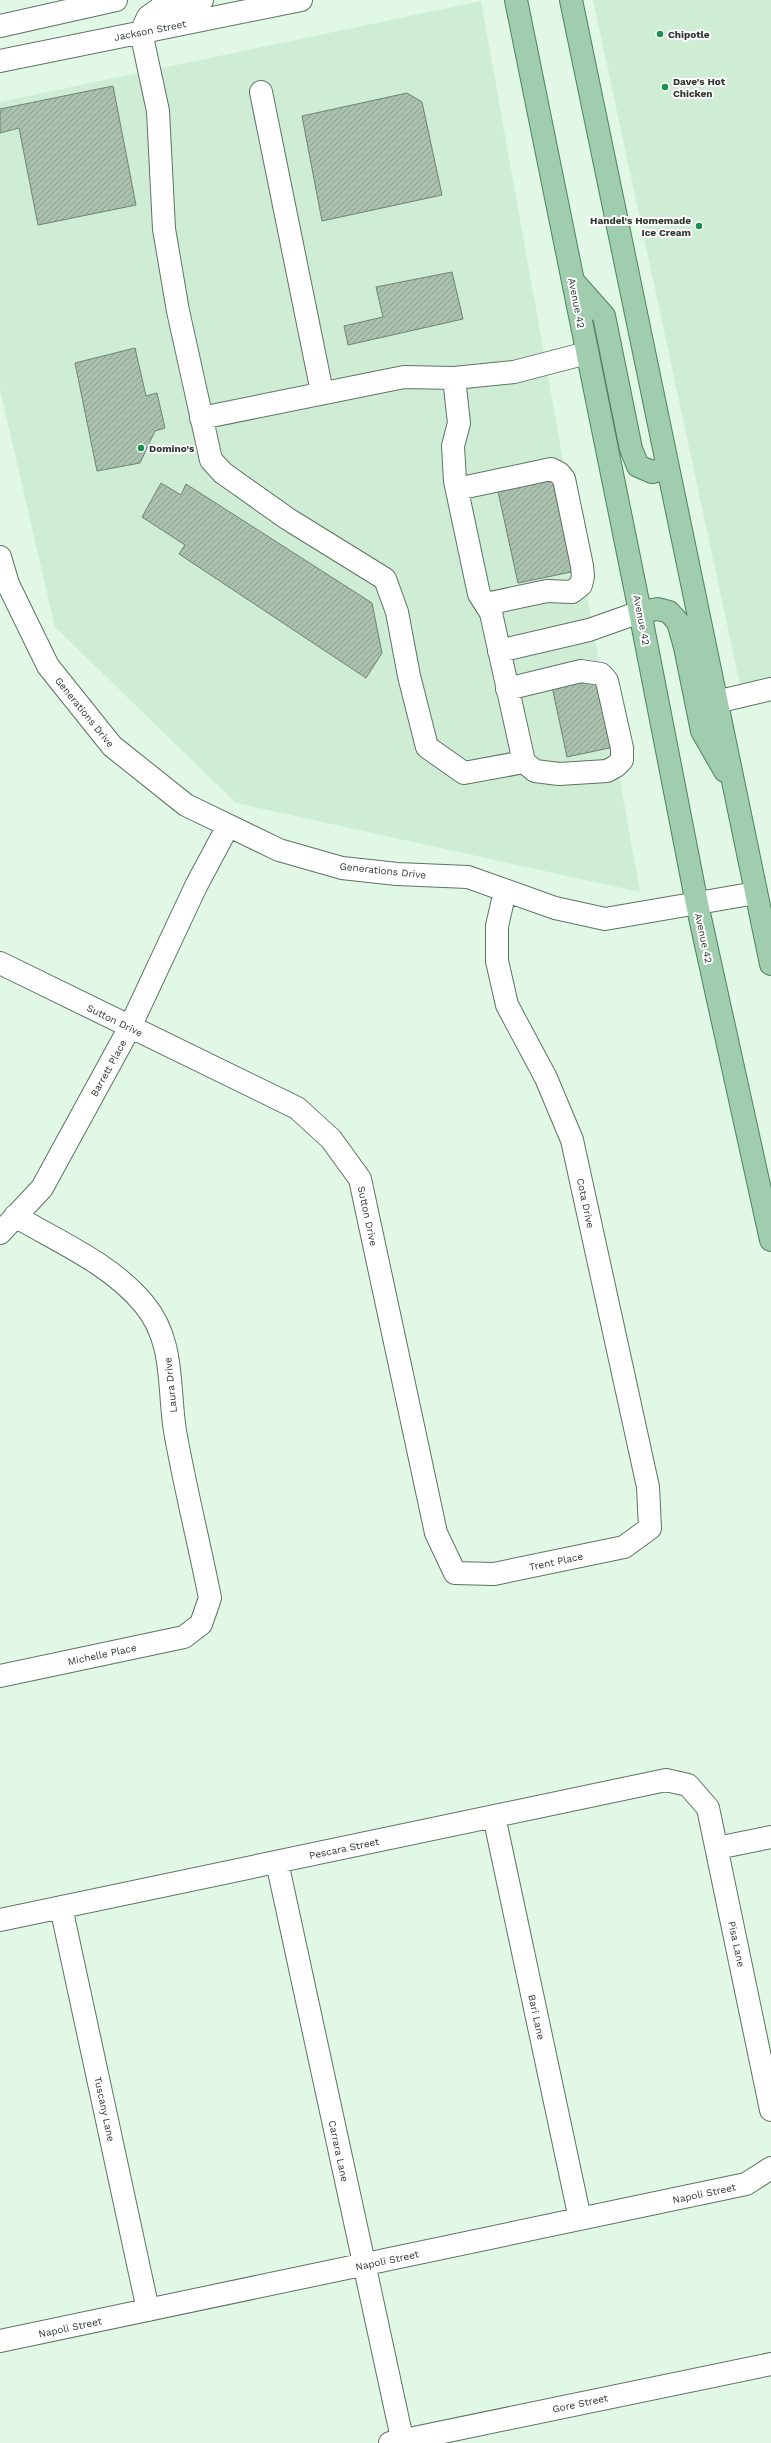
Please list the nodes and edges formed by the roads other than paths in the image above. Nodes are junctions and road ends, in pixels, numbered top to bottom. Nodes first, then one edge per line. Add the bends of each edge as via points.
1 (116, 0) edge
2 (202, 0) edge
3 (301, 0) edge
4 (516, 0) edge
5 (570, 0) edge
6 (0, 26) edge
7 (141, 32) junction
8 (0, 61) edge
9 (261, 92) dead end
10 (573, 281) junction
11 (587, 353) junction
12 (454, 378) junction
13 (322, 392) junction
14 (201, 418) junction
15 (668, 468) junction
16 (457, 489) junction
17 (0, 557) edge
18 (486, 604) junction
19 (640, 612) junction
20 (499, 651) junction
21 (507, 689) junction
22 (771, 689) edge
23 (716, 702) junction
24 (524, 762) junction
25 (735, 788) junction
26 (228, 826) junction
27 (505, 890) junction
28 (756, 893) junction
29 (697, 904) junction
30 (0, 963) edge
31 (771, 964) edge
32 (130, 1027) junction
33 (15, 1216) junction
34 (0, 1233) edge
35 (771, 1240) edge
36 (650, 1528) joint
37 (455, 1573) joint
38 (201, 1624) joint
39 (1, 1671) edge
40 (688, 1785) joint
41 (494, 1816) junction
42 (771, 1836) edge
43 (717, 1848) junction
44 (277, 1862) junction
45 (61, 1907) junction
46 (0, 1920) edge
47 (771, 2110) edge
48 (771, 2168) edge
49 (580, 2219) junction
50 (364, 2265) junction
51 (148, 2310) junction
52 (0, 2341) edge
53 (771, 2364) edge
54 (398, 2442) edge

1 - 6 street
2 - 7 street via 159,9 148,17
3 - 7 street, Jackson Street
4 - 10 main road, Avenue 42
5 - 15 main road
7 - 8 street, Jackson Street
7 - 14 street via 158,111 164,229 178,311
9 - 13 street
10 - 11 main road, Avenue 42
10 - 15 main road via 604,316 631,449 638,466 652,472
11 - 12 street via 514,372
11 - 19 main road, Avenue 42
12 - 13 street via 404,377
12 - 16 street via 459,423 453,446
13 - 14 street
14 - 24 street via 211,460 223,473 288,519 385,580 397,612 409,676 427,747 464,773
15 - 23 main road
16 - 18 street via 478,594
16 - 18 street via 551,469 564,479 582,566 580,586 572,592 547,591
17 - 26 street, Generations Drive via 8,584 48,666 112,746 186,805
18 - 20 street via 491,613
19 - 20 street via 589,630
19 - 25 main road via 658,609 669,612 678,622 702,731
19 - 29 main road, Avenue 42
20 - 21 street
21 - 24 street
21 - 24 street via 581,672 601,674 608,681 622,748 622,760 616,766 607,771 548,773 534,770
22 - 23 street
23 - 25 main road
25 - 28 main road
26 - 27 street, Generations Drive via 278,850 342,868 397,874 468,877
26 - 32 street, Barrett Place via 196,886
27 - 29 street, Generations Drive via 555,908 605,919
27 - 36 street, Cota Drive via 497,926 497,961 508,1004 546,1078 572,1140 648,1487
28 - 29 street, Generations Drive
28 - 31 main road
29 - 35 main road, Avenue 42
30 - 32 street, Sutton Drive
32 - 33 street, Barrett Place via 42,1188
32 - 37 street, Sutton Drive via 297,1108 331,1139 360,1179 436,1533
33 - 34 street, Barrett Place
33 - 38 street, Laura Drive via 115,1274 145,1304 162,1331 170,1372 175,1431 210,1598
36 - 37 street, Trent Place via 624,1547 494,1574
38 - 39 street, Michelle Place via 184,1637
40 - 41 street, Pescara Street via 666,1780
40 - 43 street, Pisa Lane via 708,1808
41 - 44 street, Pescara Street
41 - 49 street, Bari Lane
42 - 43 street
43 - 47 street, Pisa Lane
44 - 45 street, Pescara Street
44 - 50 street, Carrara Lane
45 - 46 street, Pescara Street
45 - 51 street, Tuscany Lane
48 - 49 street, Napoli Street via 746,2184
49 - 50 street, Napoli Street
50 - 51 street, Napoli Street
50 - 54 street, Carrara Lane
51 - 52 street, Napoli Street
53 - 54 street, Gore Street

